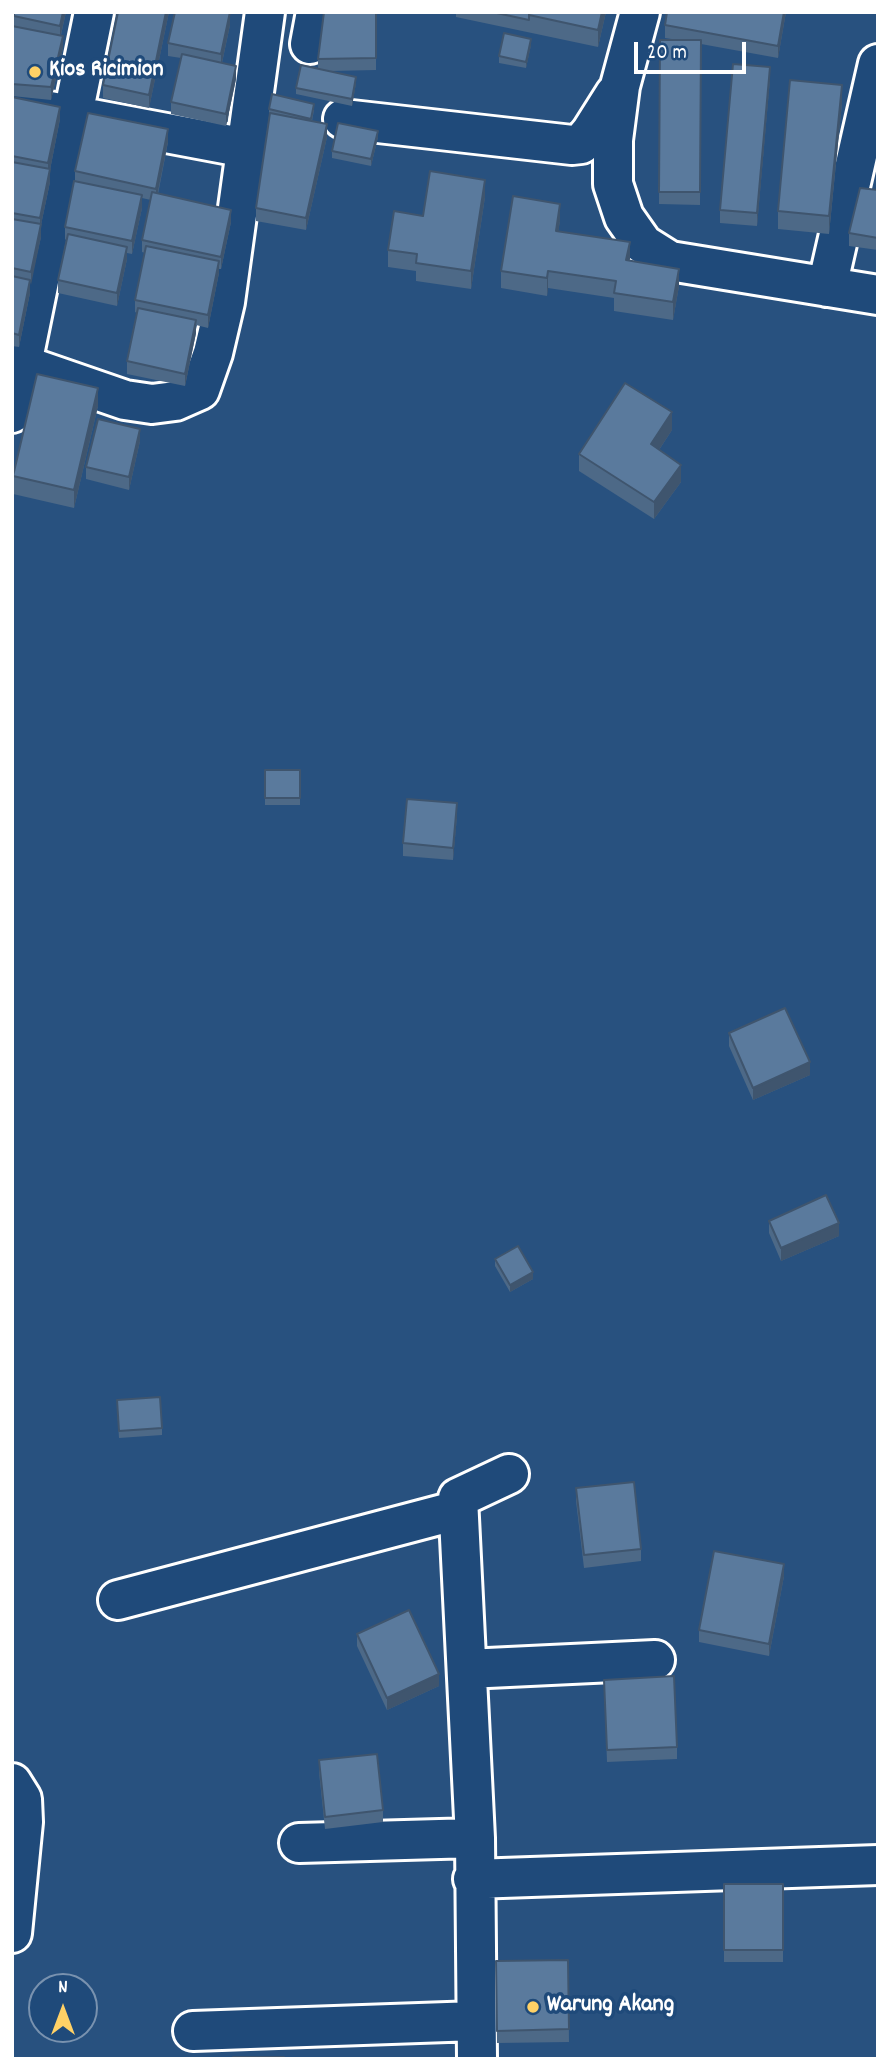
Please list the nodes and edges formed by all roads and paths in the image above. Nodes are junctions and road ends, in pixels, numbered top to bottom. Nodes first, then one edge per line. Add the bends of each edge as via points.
1 (94, 12) edge
2 (265, 12) edge
3 (640, 12) edge
4 (878, 64) edge
5 (620, 86) junction
6 (12, 104) edge
7 (74, 117) junction
8 (343, 119) dead end
9 (246, 148) junction
10 (827, 287) junction
11 (878, 295) edge
12 (18, 362) edge
13 (12, 413) edge
14 (509, 1474) dead end
15 (458, 1510) junction
16 (118, 1600) dead end
17 (655, 1660) dead end
18 (467, 1669) junction
19 (12, 1783) edge
20 (475, 1838) junction
21 (299, 1843) dead end
22 (878, 1865) edge
23 (473, 1879) junction
24 (12, 1933) edge
25 (476, 2021) junction
26 (193, 2031) dead end
27 (477, 2059) edge

1 - 7 street
2 - 9 street
3 - 5 street
4 - 10 street
5 - 8 street via 581,144
5 - 10 street via 613,184 624,217 643,244 670,261
6 - 7 street
7 - 9 street
7 - 12 street
9 - 12 street via 225,302 200,390 175,401 125,400
10 - 11 street
12 - 13 street
14 - 15 street via 458,1498
15 - 16 street
15 - 18 street
17 - 18 street
18 - 20 street
19 - 24 street via 22,1799 23,1822
20 - 21 street
20 - 23 street
22 - 23 street
23 - 25 street
25 - 26 street
25 - 27 street

